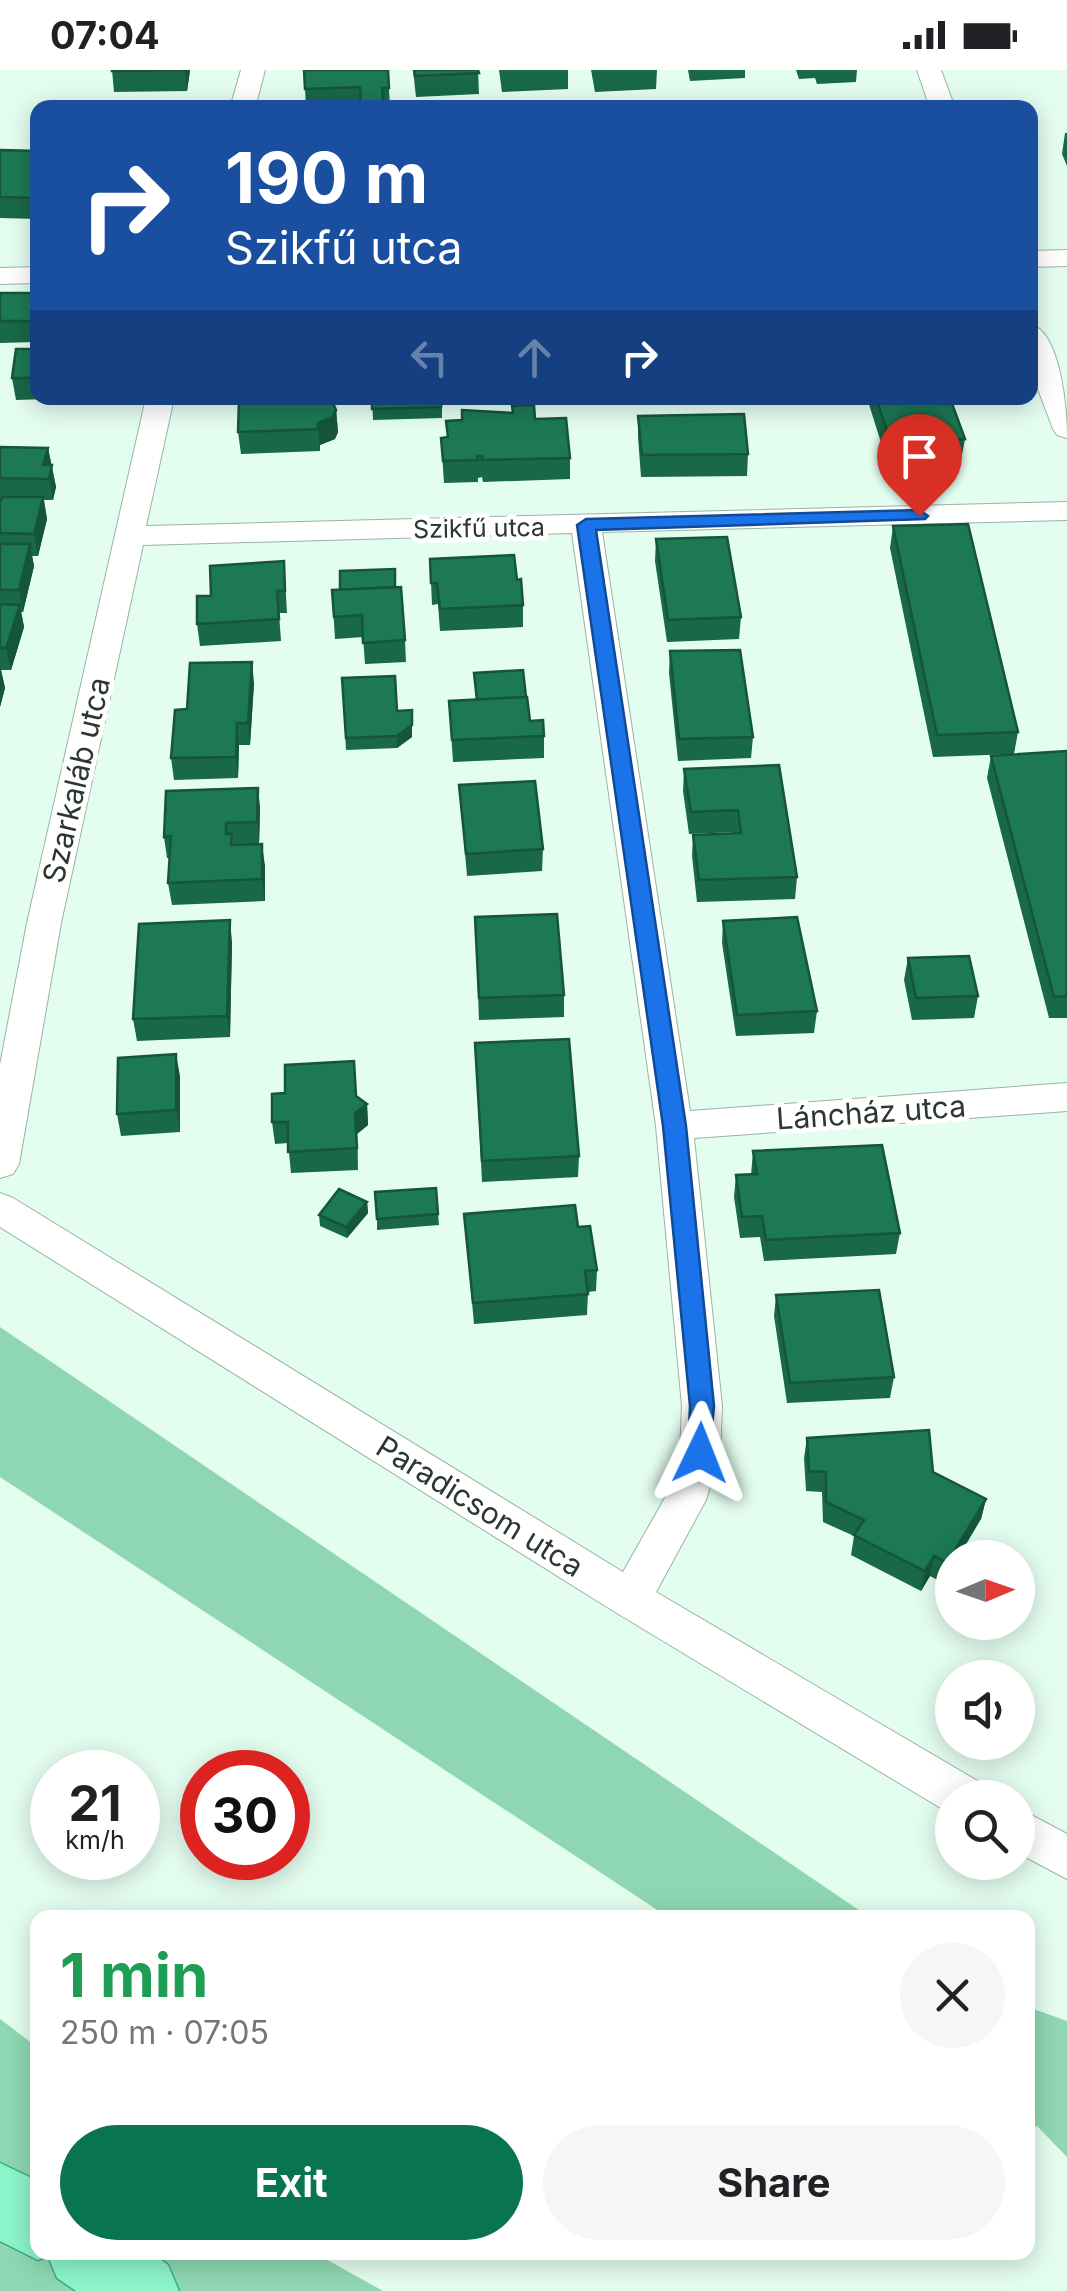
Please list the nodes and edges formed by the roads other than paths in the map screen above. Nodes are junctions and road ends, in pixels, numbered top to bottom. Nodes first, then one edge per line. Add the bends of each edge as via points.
1 (253, 70) edge
2 (929, 70) edge
3 (244, 100) edge
4 (941, 100) edge
5 (1067, 258) edge
6 (1038, 260) edge
7 (0, 276) edge
8 (30, 276) edge
9 (1038, 353) edge
10 (158, 405) edge
11 (1067, 430) edge
12 (1067, 511) edge
13 (586, 525) junction
14 (130, 536) junction
15 (1067, 1097) edge
16 (674, 1126) junction
17 (0, 1164) edge
18 (0, 1208) edge
19 (630, 1599) junction
20 (935, 1781) edge
21 (1035, 1839) edge
22 (1067, 1858) edge
23 (0, 2199) edge
24 (30, 2219) edge
25 (94, 2260) edge
26 (142, 2291) edge

1 - 3 street
2 - 4 street
5 - 6 street
7 - 8 street
9 - 11 street
10 - 14 street, Szarkaláb utca
12 - 13 street, Szikfű utca
13 - 14 street, Szikfű utca
13 - 16 street
14 - 17 street, Szarkaláb utca via 44,922
15 - 16 street, Láncház utca
16 - 19 street via 702,1406 700,1453 685,1500
18 - 19 street, Paradicsom utca
19 - 20 street, Paradicsom utca
21 - 22 street
23 - 24 main road
25 - 26 main road

